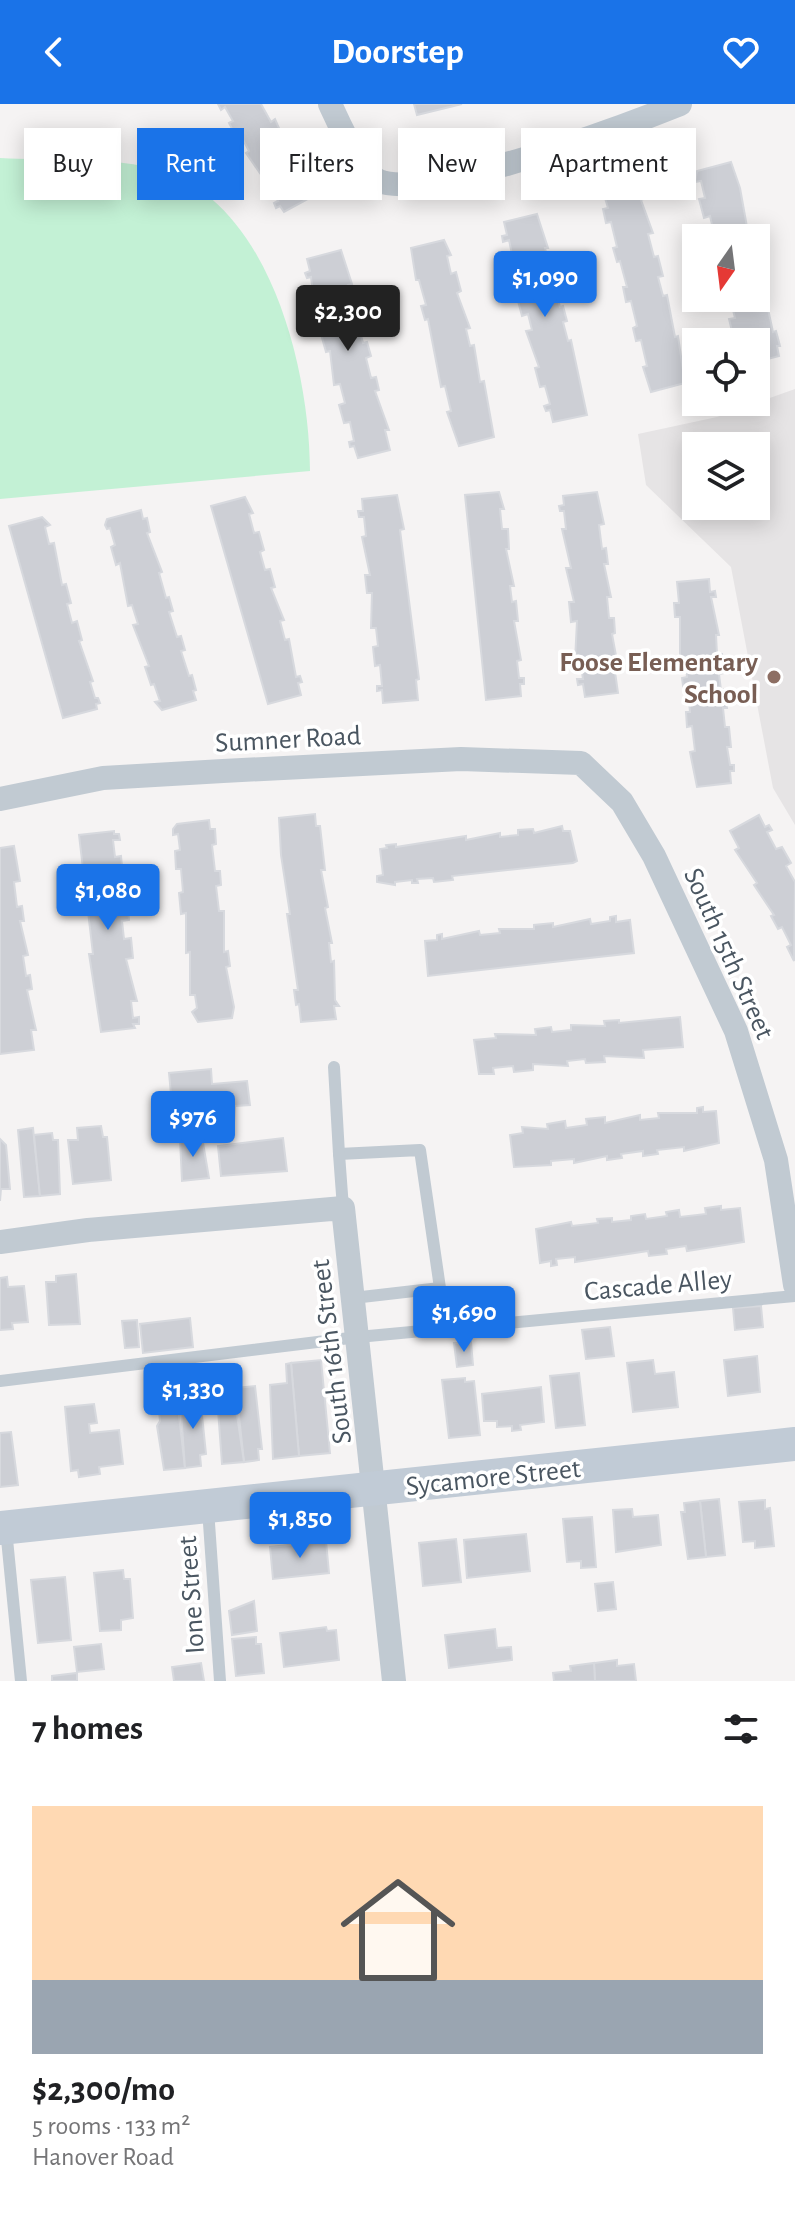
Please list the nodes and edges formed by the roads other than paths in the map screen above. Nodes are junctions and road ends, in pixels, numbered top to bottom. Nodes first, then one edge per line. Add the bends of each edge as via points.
1 (330, 104) edge
2 (680, 104) edge
3 (581, 763) joint
4 (0, 799) edge
5 (334, 1067) dead end
6 (339, 1154) junction
7 (343, 1208) junction
8 (0, 1242) edge
9 (795, 1285) edge
10 (795, 1296) edge
11 (353, 1298) junction
12 (358, 1337) junction
13 (0, 1381) edge
14 (795, 1444) edge
15 (375, 1488) junction
16 (207, 1506) junction
17 (3, 1527) edge
18 (21, 1681) edge
19 (220, 1681) edge
20 (394, 1681) edge

1 - 2 street via 368,170 377,180 398,184 426,183 583,142
3 - 4 street, Sumner Road via 461,759 103,778
3 - 9 street, South 15th Street via 622,802 654,856 736,1031 776,1160
5 - 6 lane
6 - 7 lane
6 - 11 lane via 420,1150 440,1288
7 - 8 street
7 - 11 street, South 16th Street
10 - 12 lane, Cascade Alley
11 - 12 street, South 16th Street
12 - 13 lane, Cascade Alley
12 - 15 street, South 16th Street
14 - 15 main road, Sycamore Street
15 - 16 main road, Sycamore Street
15 - 20 street, South 16th Street
16 - 17 main road, Sycamore Street
16 - 19 lane, Ione Street
17 - 18 lane

